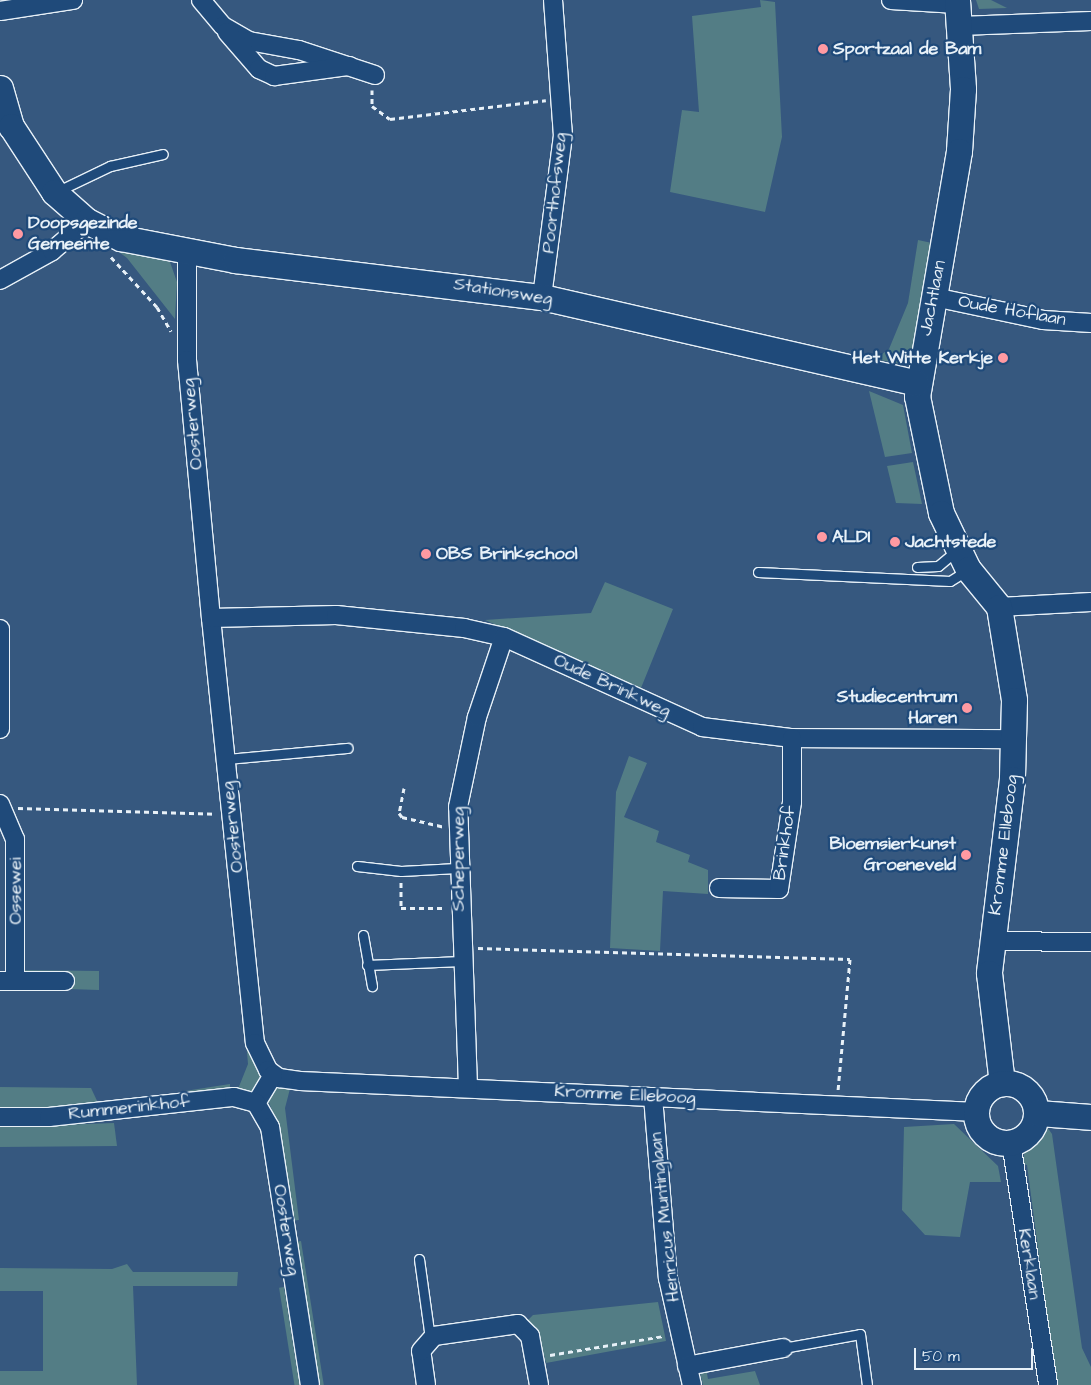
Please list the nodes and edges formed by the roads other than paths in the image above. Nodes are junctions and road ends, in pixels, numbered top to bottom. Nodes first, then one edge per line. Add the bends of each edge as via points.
1 (73, 0) edge
2 (201, 0) edge
3 (553, 0) edge
4 (891, 0) edge
5 (958, 10) edge
6 (0, 11) edge
7 (1091, 21) edge
8 (223, 26) junction
9 (299, 50) junction
10 (352, 65) junction
11 (298, 74) junction
12 (375, 75) road end
13 (0, 88) edge
14 (163, 154) dead end
15 (54, 192) junction
16 (88, 221) junction
17 (187, 253) junction
18 (0, 280) edge
19 (542, 296) junction
20 (934, 297) junction
21 (1091, 323) edge
22 (916, 382) junction
23 (962, 560) junction
24 (917, 567) dead end
25 (758, 572) dead end
26 (1091, 602) edge
27 (999, 607) junction
28 (211, 618) junction
29 (0, 629) edge
30 (504, 637) junction
31 (0, 729) edge
32 (792, 738) junction
33 (1016, 739) junction
34 (348, 748) dead end
35 (226, 759) junction
36 (1, 806) edge
37 (357, 866) dead end
38 (457, 868) junction
39 (720, 888) dead end
40 (363, 935) dead end
41 (993, 941) junction
42 (1091, 942) edge
43 (461, 954) junction
44 (367, 965) junction
45 (8, 981) edge
46 (65, 981) dead end
47 (372, 986) dead end
48 (274, 1075) junction
49 (1002, 1083) junction
50 (468, 1087) junction
51 (653, 1097) junction
52 (256, 1102) junction
53 (977, 1112) junction
54 (1036, 1113) junction
55 (0, 1117) edge
56 (1091, 1117) edge
57 (1011, 1142) junction
58 (419, 1258) dead end
59 (434, 1336) junction
60 (783, 1348) joint
61 (687, 1366) junction
62 (310, 1385) edge
63 (426, 1385) edge
64 (539, 1385) edge
65 (692, 1385) edge
66 (867, 1385) edge
67 (1048, 1385) edge

1 - 6 street
2 - 8 street
3 - 19 street, Poorthofsweg via 561,98 560,171
4 - 5 street
5 - 7 street
5 - 20 street, Jachtlaan via 963,89 959,151
8 - 9 street via 249,41
8 - 11 street via 259,69 274,76
9 - 10 street
9 - 11 street via 303,65
10 - 11 street
10 - 12 street
13 - 15 street, Stationsweg via 11,126
14 - 15 lane via 110,166
15 - 16 street, Stationsweg
16 - 17 street, Stationsweg via 130,241
16 - 18 street via 52,251
17 - 19 street, Stationsweg
17 - 28 street, Oosterweg via 187,344
19 - 22 street, Stationsweg
20 - 21 street, Oude Hoflaan via 1043,320
20 - 22 street, Jachtlaan
22 - 23 street, Jachtlaan via 933,490
23 - 24 lane
23 - 25 lane via 950,581
23 - 27 street, Jachtlaan
26 - 27 street
27 - 33 street, Kromme Elleboog via 1014,700
28 - 30 street, Oude Brinkweg via 382,617
28 - 35 street, Oosterweg
29 - 31 street
30 - 32 street, Oude Brinkweg via 702,727
30 - 38 street, Scheperweg via 462,776 456,830
32 - 33 street, Oude Brinkweg
32 - 39 street, Brinkhof via 792,802 779,889
33 - 41 street, Kromme Elleboog
34 - 35 lane
35 - 48 street, Oosterweg via 255,1043
36 - 45 street, Ossewei via 16,852
37 - 38 lane via 401,871
38 - 43 street, Scheperweg
40 - 44 lane
41 - 42 street
41 - 49 street, Kromme Elleboog via 989,997
43 - 44 lane
43 - 50 street, Scheperweg
44 - 47 lane
45 - 46 street, Ossewei
48 - 50 street, Kromme Elleboog via 300,1081
48 - 52 street
49 - 53 street via 982,1095
49 - 54 street via 1028,1092
50 - 51 street, Kromme Elleboog
51 - 53 street, Kromme Elleboog
51 - 61 street, Henricus Muntinglaan via 668,1278
52 - 55 street, Rummerinkhof via 234,1097 49,1117
52 - 62 street, Oosterweg via 270,1127
53 - 57 street via 984,1133
54 - 56 street
54 - 57 street via 1028,1134
57 - 67 street, Kerklaan
58 - 59 lane via 429,1332
59 - 63 street via 421,1350
59 - 64 street via 518,1324 530,1336
60 - 61 street
60 - 66 lane via 860,1334
61 - 65 street, Henricus Muntinglaan

